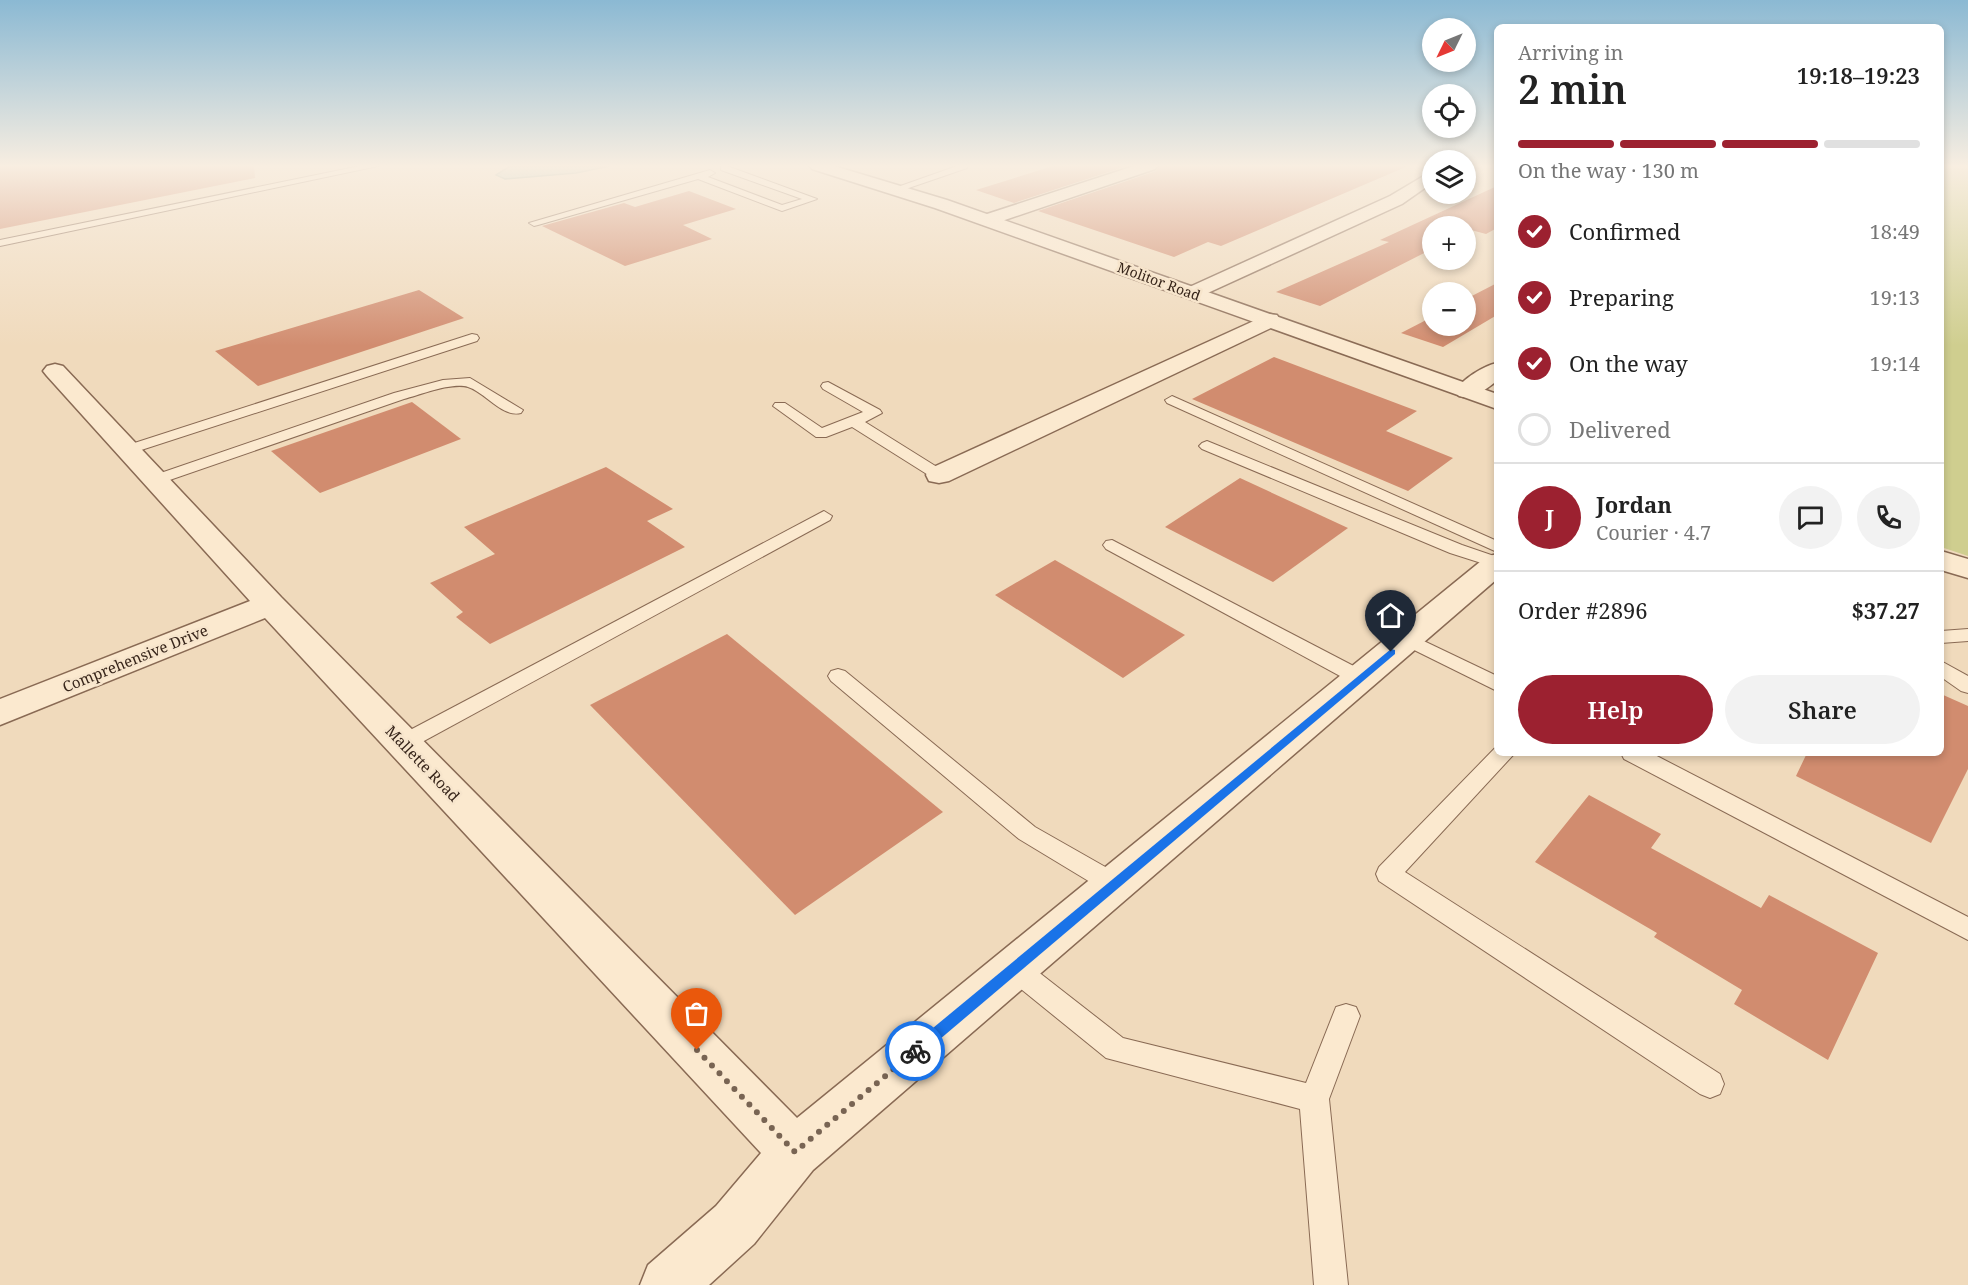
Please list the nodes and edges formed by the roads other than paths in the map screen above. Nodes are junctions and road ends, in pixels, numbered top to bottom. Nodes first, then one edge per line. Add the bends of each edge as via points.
1 (83, 226) edge
2 (1004, 226) edge
3 (1339, 226) edge
4 (0, 243) edge
5 (1192, 293) junction
6 (1269, 320) junction
7 (472, 338) dead end
8 (55, 371) dead end
9 (1494, 372) edge
10 (828, 386) dead end
11 (1467, 392) junction
12 (1172, 400) dead end
13 (1494, 401) edge
14 (780, 406) dead end
15 (516, 410) dead end
16 (853, 421) junction
17 (1208, 446) dead end
18 (127, 450) junction
19 (939, 475) joint
20 (155, 480) junction
21 (824, 516) dead end
22 (1112, 545) dead end
23 (1494, 546) edge
24 (1944, 561) edge
25 (1494, 562) edge
26 (1494, 566) edge
27 (1968, 569) edge
28 (270, 604) junction
29 (1968, 635) edge
30 (1944, 637) edge
31 (1407, 639) junction
32 (1944, 670) edge
33 (838, 676) dead end
34 (1360, 678) junction
35 (1494, 682) edge
36 (1968, 686) edge
37 (0, 713) edge
38 (404, 744) junction
39 (1501, 756) edge
40 (1659, 759) edge
41 (1114, 884) junction
42 (1968, 929) edge
43 (1014, 968) junction
44 (1346, 1016) dead end
45 (1710, 1084) dead end
46 (1314, 1099) junction
47 (795, 1152) junction
48 (668, 1285) edge
49 (1331, 1285) edge

1 - 4 lane
2 - 5 street, Molitor Road
3 - 5 street
5 - 6 street, Molitor Road
6 - 11 street, Molitor Road
6 - 19 street
7 - 18 lane
8 - 18 street, Mallette Road
9 - 11 street
10 - 16 lane via 875,413
11 - 13 street, Molitor Road
12 - 23 lane
14 - 16 lane via 821,434
15 - 20 lane via 470,382 443,384
16 - 19 lane
17 - 25 lane
18 - 20 street, Mallette Road
20 - 28 street, Mallette Road
21 - 38 lane
22 - 34 lane
24 - 27 street
26 - 31 street
28 - 37 street, Comprehensive Drive
28 - 38 street, Mallette Road
29 - 30 lane
31 - 34 street
31 - 35 lane
32 - 36 lane
33 - 41 lane via 1027,833
34 - 41 street
38 - 47 street, Mallette Road
39 - 45 lane via 1388,874
40 - 42 lane
41 - 43 street
43 - 46 lane via 1116,1049
43 - 47 street
44 - 46 lane
46 - 49 lane
47 - 48 street via 735,1226

